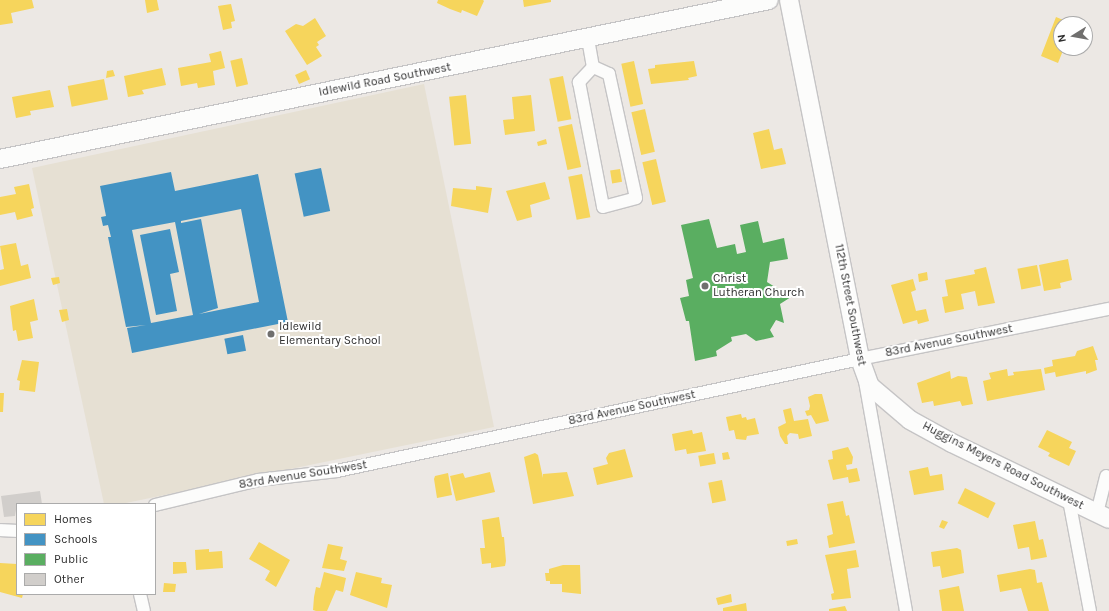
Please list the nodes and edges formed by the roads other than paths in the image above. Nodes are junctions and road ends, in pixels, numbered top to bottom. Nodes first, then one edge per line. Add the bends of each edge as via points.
1 (769, 0) edge
2 (789, 0) edge
3 (588, 39) junction
4 (593, 67) junction
5 (0, 159) edge
6 (1109, 310) edge
7 (860, 359) junction
8 (864, 378) junction
9 (1106, 476) dead end
10 (1069, 500) junction
11 (156, 505) edge
12 (1101, 514) edge
13 (0, 530) edge
14 (16, 531) edge
15 (140, 595) edge
16 (144, 611) edge
17 (906, 611) edge
18 (1090, 611) edge

1 - 3 street, Idlewild Road Southwest
2 - 7 street, 112th Street Southwest
3 - 4 street
3 - 5 street, Idlewild Road Southwest
4 - 4 street via 578,82 603,207 636,198 609,74
6 - 7 street, 83rd Avenue Southwest
7 - 8 street, 112th Street Southwest
7 - 11 street, 83rd Avenue Southwest via 337,471 258,480
8 - 10 street, Huggins Meyers Road Southwest via 876,393 910,420
8 - 17 street, 112th Street Southwest
9 - 12 street
10 - 12 street, Huggins Meyers Road Southwest
10 - 18 street
13 - 14 street
15 - 16 street

